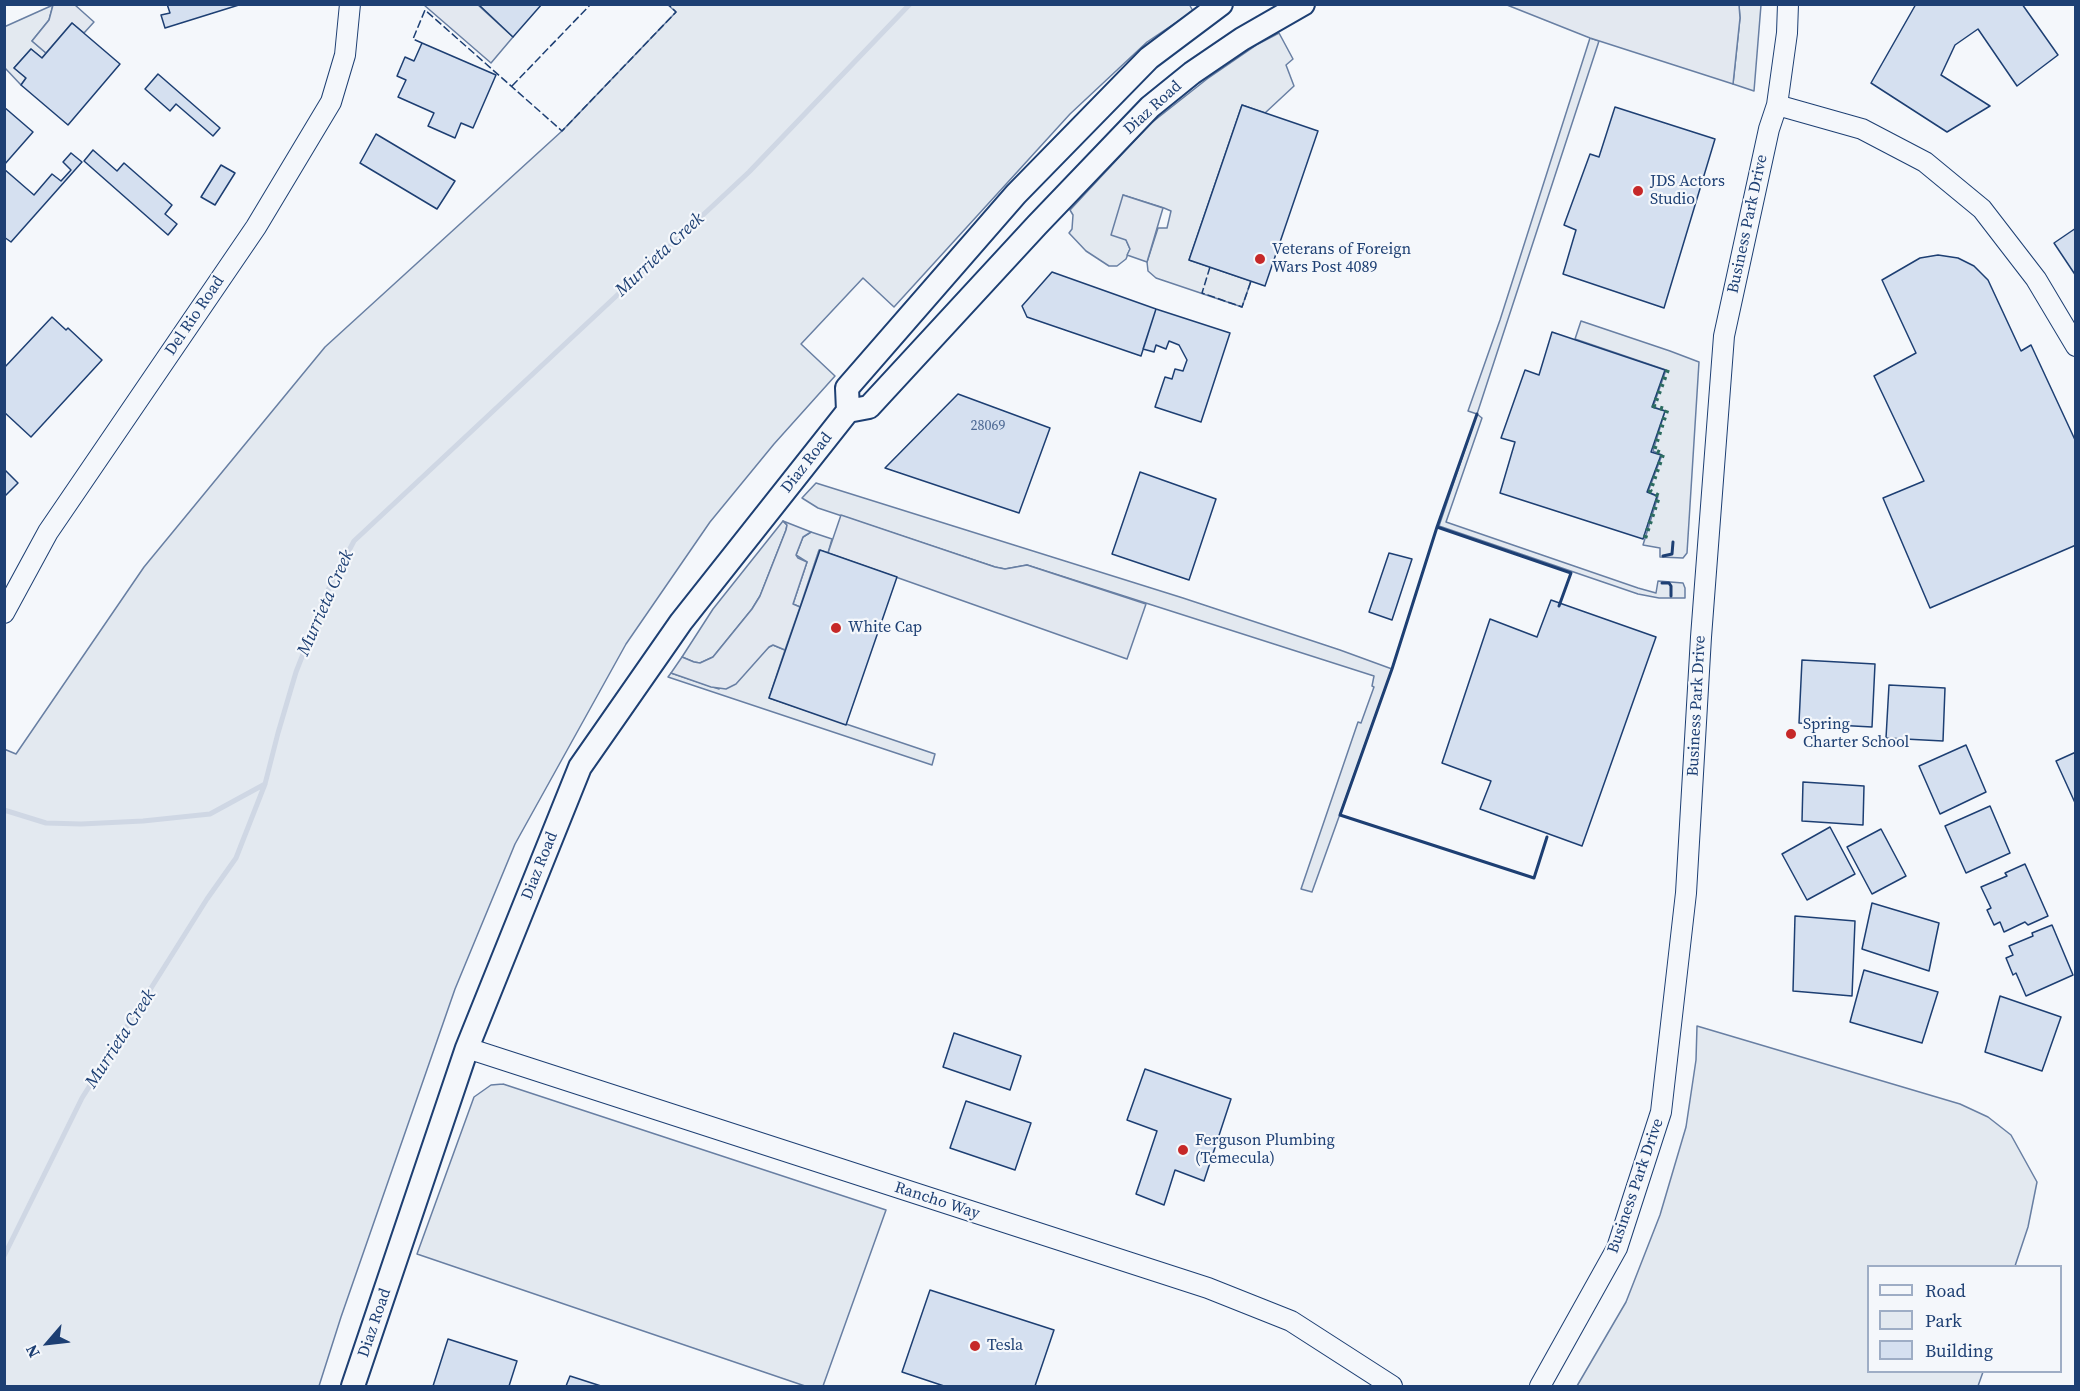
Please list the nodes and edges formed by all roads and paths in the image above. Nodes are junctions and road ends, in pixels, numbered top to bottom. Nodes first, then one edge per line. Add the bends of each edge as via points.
1 (350, 4) edge
2 (1221, 4) edge
3 (1303, 4) edge
4 (1788, 4) edge
5 (1777, 105) junction
6 (2076, 346) edge
7 (848, 411) junction
8 (4, 612) edge
9 (468, 1048) junction
10 (353, 1386) edge
11 (1392, 1386) edge
12 (1540, 1386) edge

1 - 8 street, Del Rio Road via 345,55 331,102 256,227 48,532
2 - 7 main road via 1149,58 1016,194 847,388
3 - 7 main road, Diaz Road via 1242,39 1150,107 869,407
4 - 5 street, Business Park Drive
5 - 6 street via 1862,129 1931,167 1982,209 2036,279
5 - 12 street, Business Park Drive via 1724,336 1686,893 1661,1112 1617,1248
7 - 9 main road, Diaz Road via 681,622 580,767
9 - 10 main road, Diaz Road
9 - 11 street, Rancho Way via 1208,1288 1291,1321

